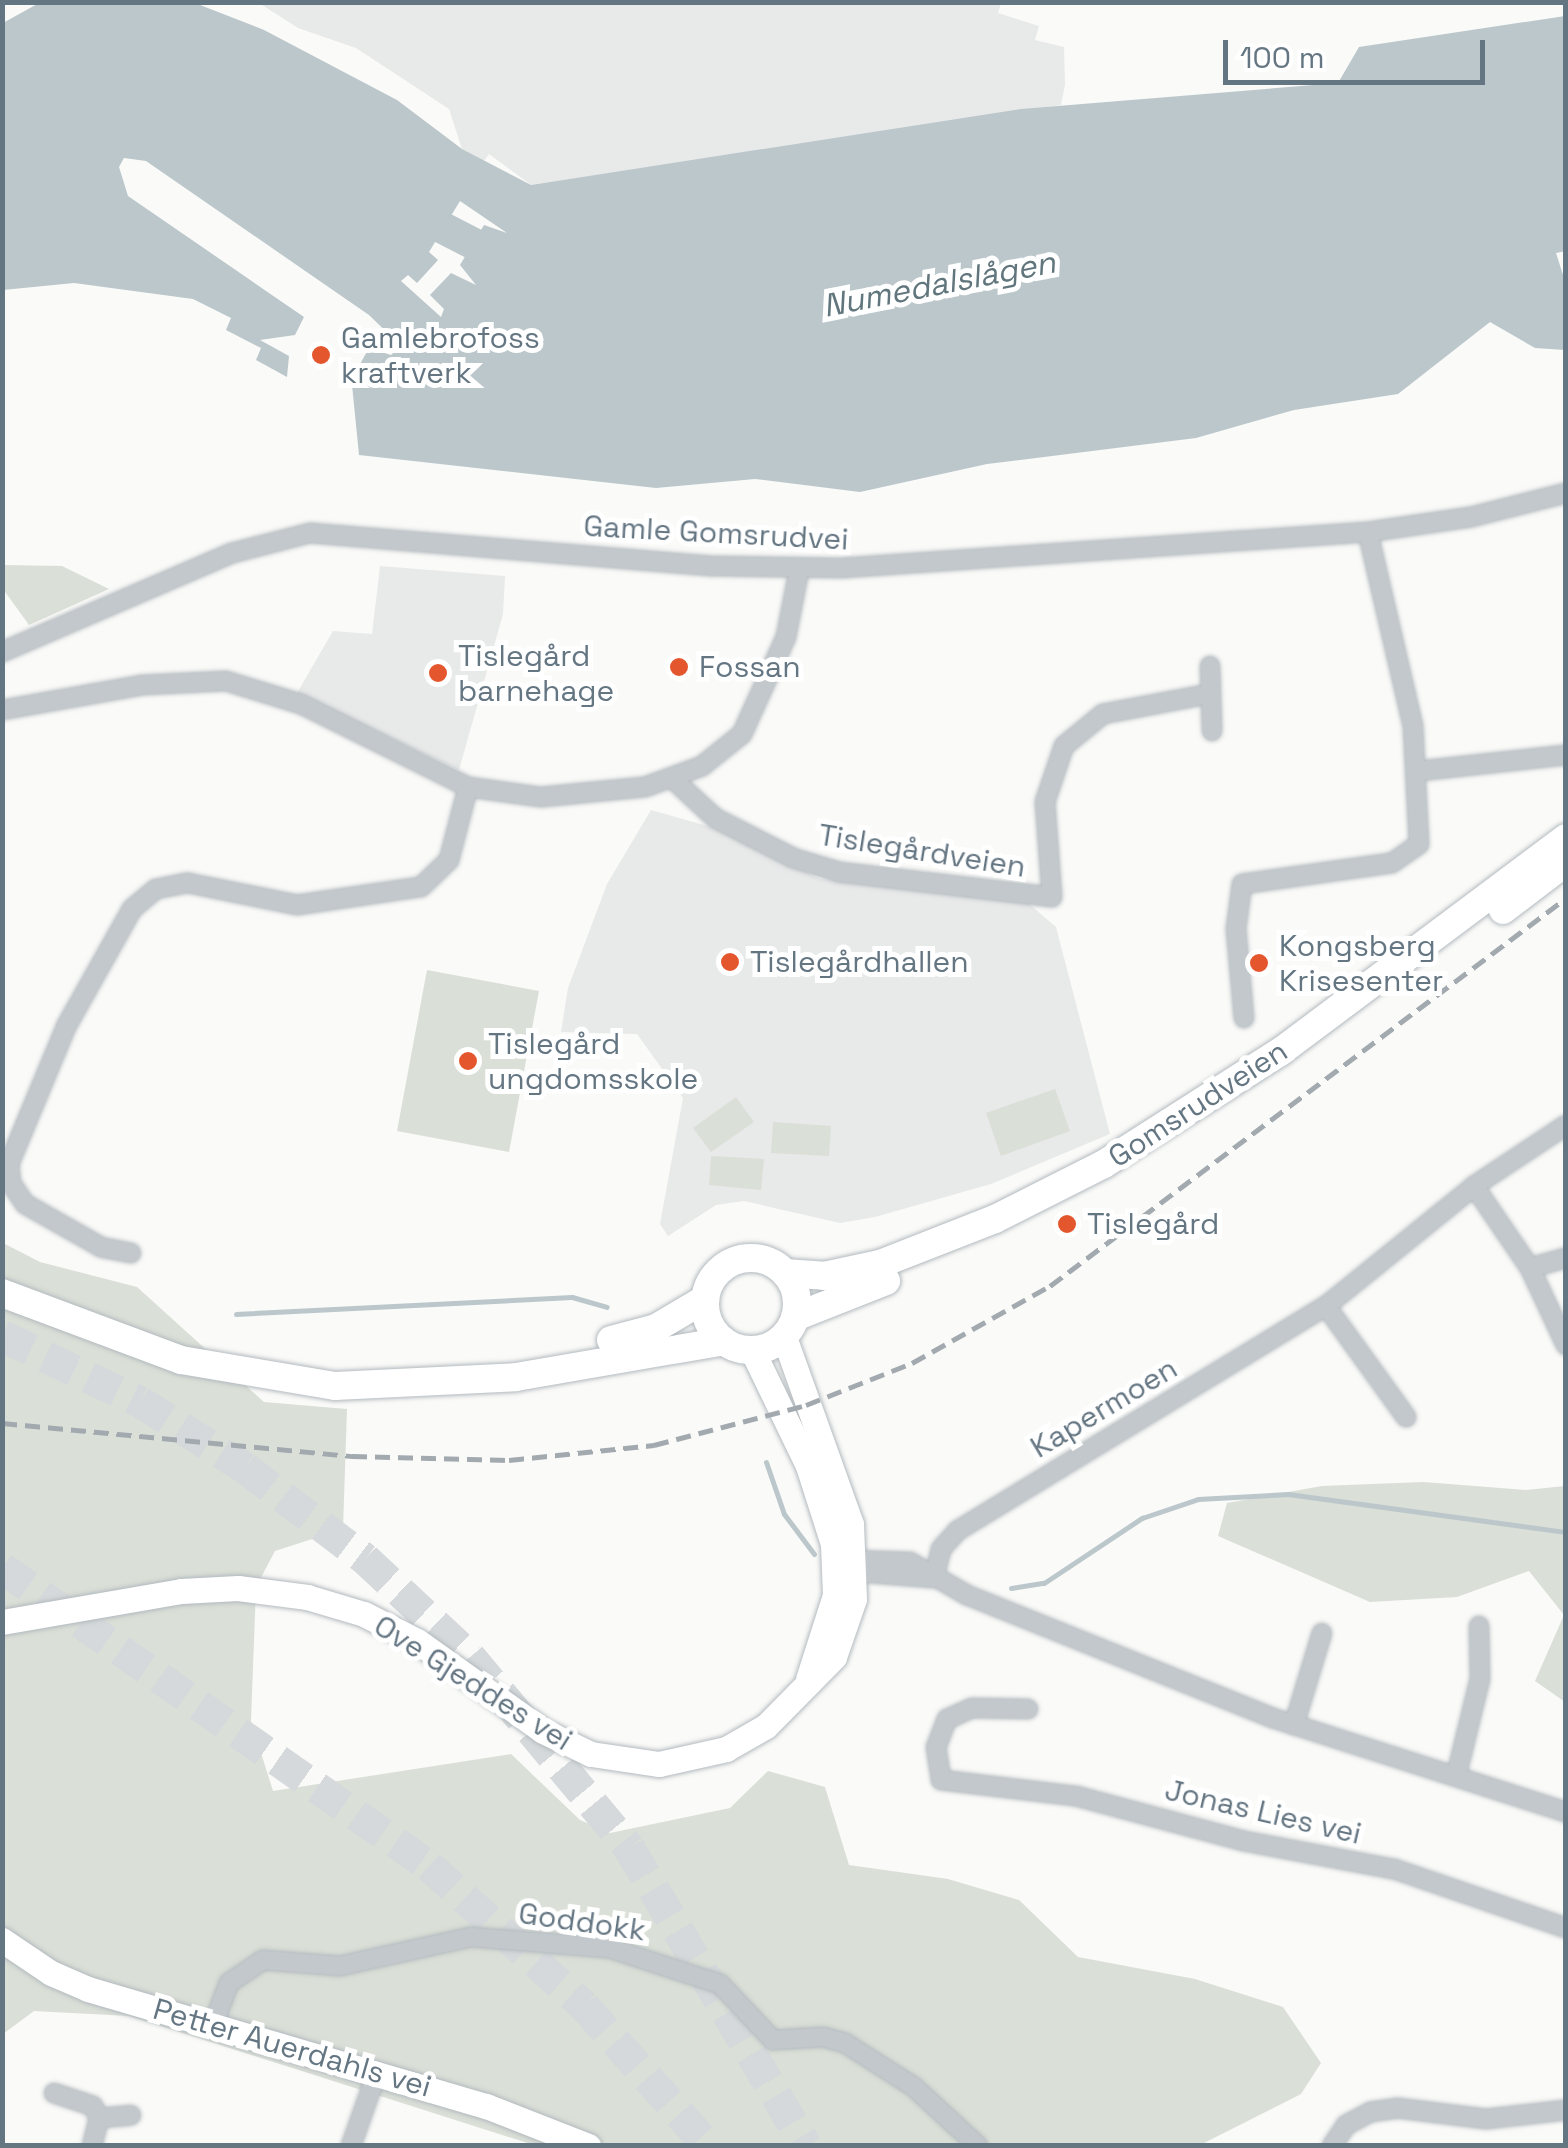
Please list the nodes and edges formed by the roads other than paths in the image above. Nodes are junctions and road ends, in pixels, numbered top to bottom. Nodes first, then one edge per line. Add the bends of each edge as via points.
1 (1566, 493) edge
2 (1368, 532) junction
3 (799, 570) junction
4 (2, 652) edge
5 (1210, 666) dead end
6 (1209, 694) junction
7 (2, 710) edge
8 (1212, 731) dead end
9 (1566, 756) edge
10 (1418, 771) junction
11 (674, 781) junction
12 (468, 787) junction
13 (1566, 838) edge
14 (1566, 862) edge
15 (1244, 1018) dead end
16 (1566, 1125) edge
17 (1474, 1186) junction
18 (131, 1253) dead end
19 (1566, 1258) edge
20 (1530, 1268) junction
21 (2, 1273) edge
22 (785, 1273) junction
23 (2, 1293) edge
24 (705, 1299) junction
25 (1326, 1306) junction
26 (789, 1327) junction
27 (724, 1342) junction
28 (1566, 1345) edge
29 (752, 1350) junction
30 (1406, 1418) dead end
31 (849, 1566) junction
32 (934, 1578) junction
33 (2, 1622) edge
34 (1479, 1626) dead end
35 (1322, 1633) dead end
36 (1028, 1709) dead end
37 (1294, 1725) junction
38 (1457, 1773) junction
39 (1566, 1812) edge
40 (1566, 1928) edge
41 (2, 1940) edge
42 (213, 2025) junction
43 (377, 2072) junction
44 (54, 2093) dead end
45 (1566, 2110) edge
46 (132, 2116) dead end
47 (98, 2118) junction
48 (92, 2146) edge
49 (352, 2146) edge
50 (588, 2146) edge
51 (978, 2146) edge
52 (1332, 2146) edge

1 - 2 street, Gamle Gomsrudvei via 1471,517
2 - 3 street, Gamle Gomsrudvei
2 - 10 street
3 - 4 street, Gamle Gomsrudvei via 310,532 232,552
3 - 11 street via 786,638 742,734
5 - 6 street
6 - 8 street
6 - 11 street, Tislegårdveien via 1103,714 1064,746 1045,802 1052,897 839,872 793,858 715,818
7 - 12 street via 142,684 226,681 318,712
9 - 10 street
10 - 15 street via 1418,844 1409,855 1392,864 1242,884 1236,929
11 - 12 street via 541,798
12 - 18 street via 449,860 431,882 390,896 297,905 188,882 156,889 132,909 67,1025 9,1164 11,1183 25,1204 101,1247
13 - 22 main road, Gomsrudveien via 1311,1031 1104,1164 981,1225 880,1264 824,1276
14 - 26 main road, Gomsrudveien via 1352,1024 1156,1155 988,1242
16 - 17 street, Kapermoen
17 - 20 street
17 - 25 street, Kapermoen
19 - 20 street
20 - 28 street
21 - 24 main road via 153,1334 336,1368 442,1367 551,1352 656,1328
22 - 24 main road via 767,1261 735,1261 717,1273
22 - 26 main road via 797,1299
23 - 27 main road via 181,1360 335,1386 516,1377
24 - 27 main road via 708,1321
25 - 30 street
25 - 32 street, Kapermoen via 966,1525 941,1549
26 - 29 main road
26 - 31 street, Ove Gjeddes vei via 846,1507
27 - 29 main road
29 - 31 street, Ove Gjeddes vei
31 - 32 street via 910,1562
31 - 33 street, Ove Gjeddes vei via 804,1688 766,1726 726,1750 684,1762 635,1763 564,1743 417,1642 364,1614 307,1597 180,1590
32 - 37 street
34 - 38 street via 1478,1691
35 - 37 street
36 - 40 street, Jonas Lies vei via 972,1708 947,1718 936,1747 942,1780 1076,1796 1244,1841 1394,1868
37 - 38 street
38 - 39 street
41 - 42 street, Petter Auerdahls vei via 67,1980
42 - 43 street, Petter Auerdahls vei
42 - 51 street, Goddokk via 229,1983 263,1960 328,1967 470,1937 609,1948 720,1984 773,2040 824,2037 845,2043 914,2088
43 - 49 street
43 - 50 street, Petter Auerdahls vei
44 - 47 street via 83,2099
45 - 52 street via 1486,2119 1396,2108 1346,2125
46 - 47 street
47 - 48 street

